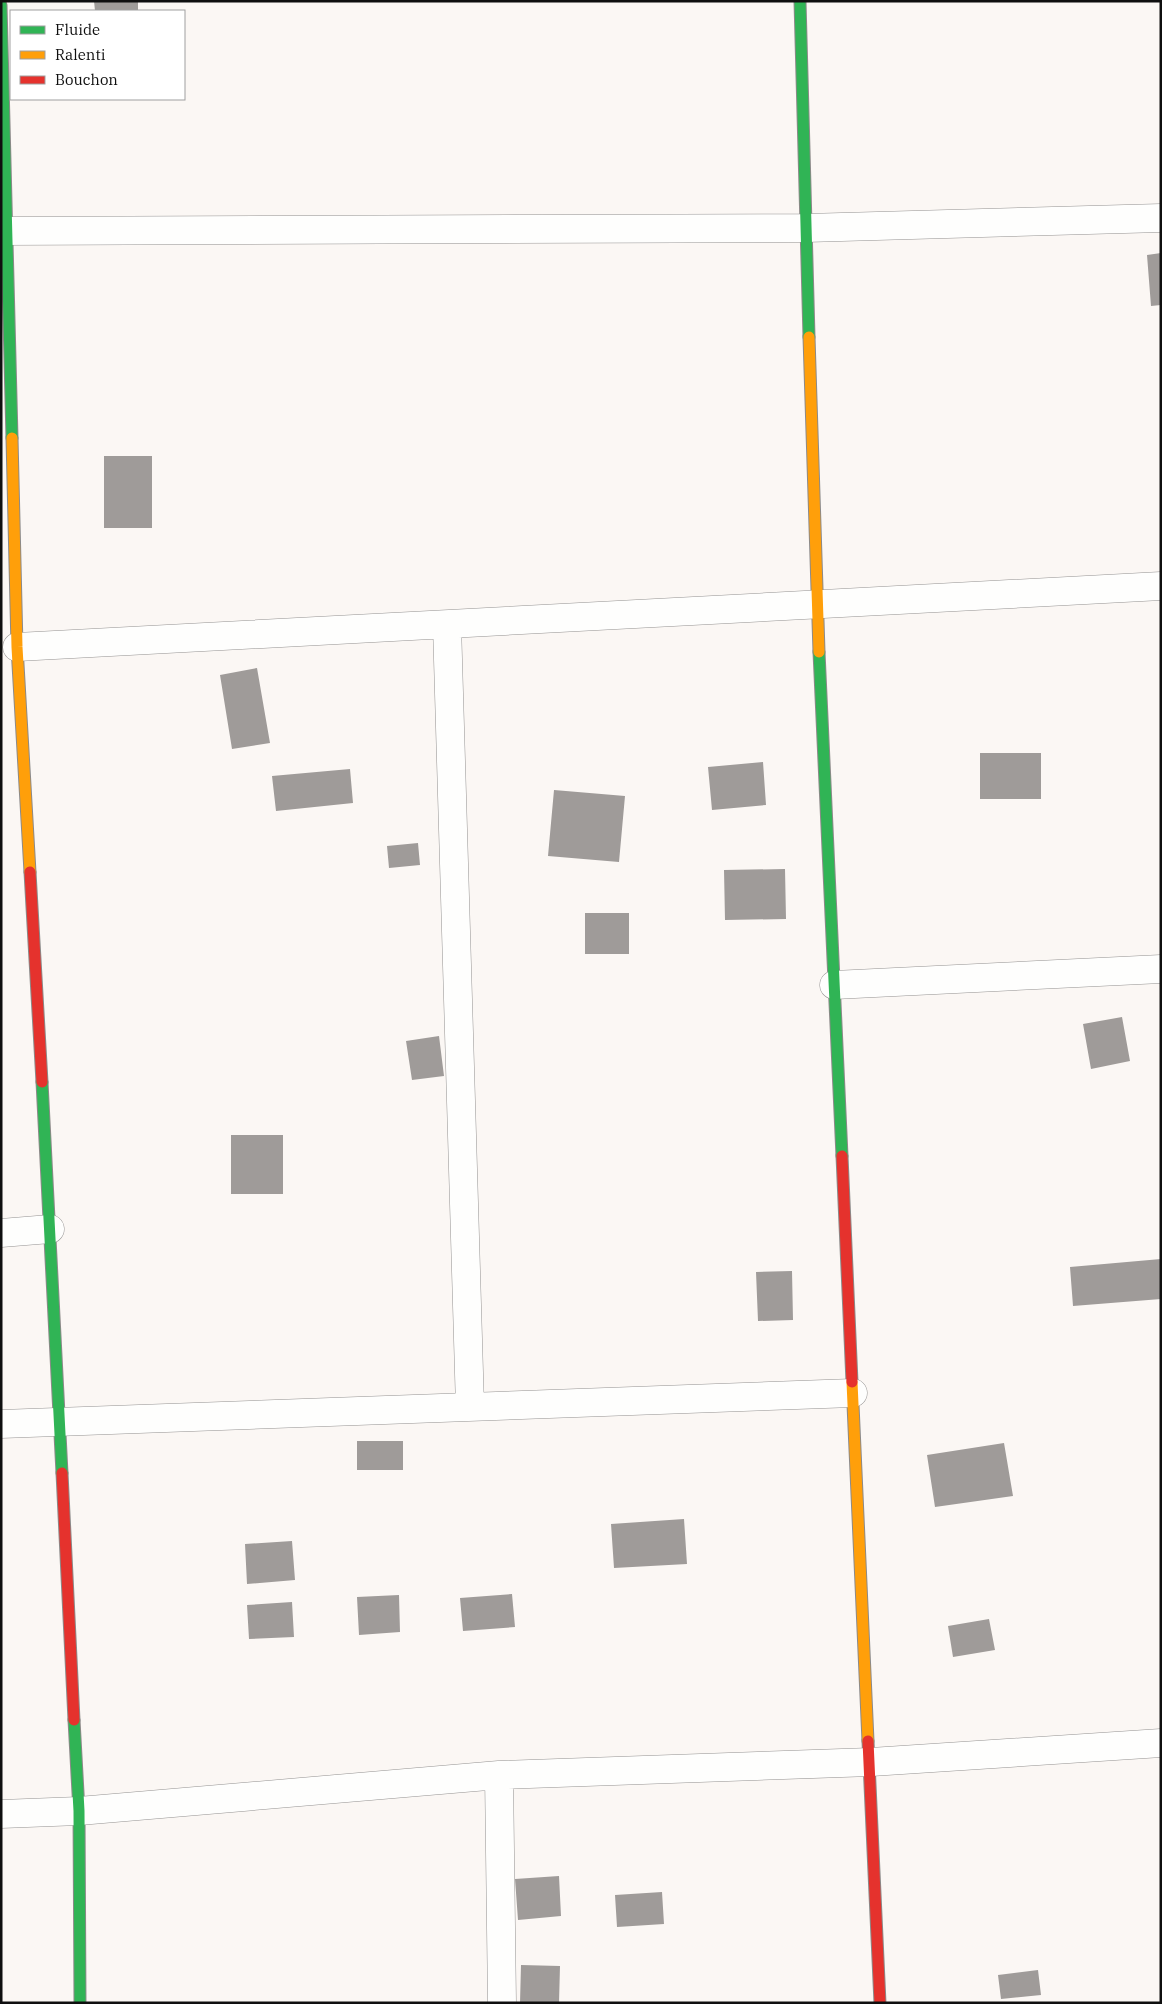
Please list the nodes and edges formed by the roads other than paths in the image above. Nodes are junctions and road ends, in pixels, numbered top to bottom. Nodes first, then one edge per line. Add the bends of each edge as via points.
1 (800, 1) edge
2 (1, 5) edge
3 (1161, 218) edge
4 (806, 228) junction
5 (4, 231) edge
6 (1161, 586) edge
7 (817, 605) junction
8 (447, 625) junction
9 (17, 647) junction
10 (1161, 970) edge
11 (834, 985) junction
12 (50, 1229) junction
13 (1, 1233) edge
14 (854, 1393) junction
15 (470, 1407) junction
16 (60, 1423) junction
17 (1, 1424) edge
18 (1161, 1743) edge
19 (871, 1762) junction
20 (499, 1775) junction
21 (79, 1811) junction
22 (1, 1814) edge
23 (80, 2003) edge
24 (502, 2003) edge
25 (880, 2003) edge

1 - 4 street
2 - 5 street
3 - 4 street
4 - 5 street
4 - 7 street
5 - 9 street
6 - 7 street
7 - 8 street
7 - 11 street
8 - 9 street
8 - 15 street
9 - 12 street
10 - 11 street
11 - 14 street
12 - 13 street
12 - 16 street
14 - 15 street
14 - 19 street
15 - 16 street
16 - 17 street
16 - 21 street
18 - 19 street
19 - 20 street
19 - 25 street
20 - 21 street
20 - 24 street
21 - 22 street
21 - 23 street

